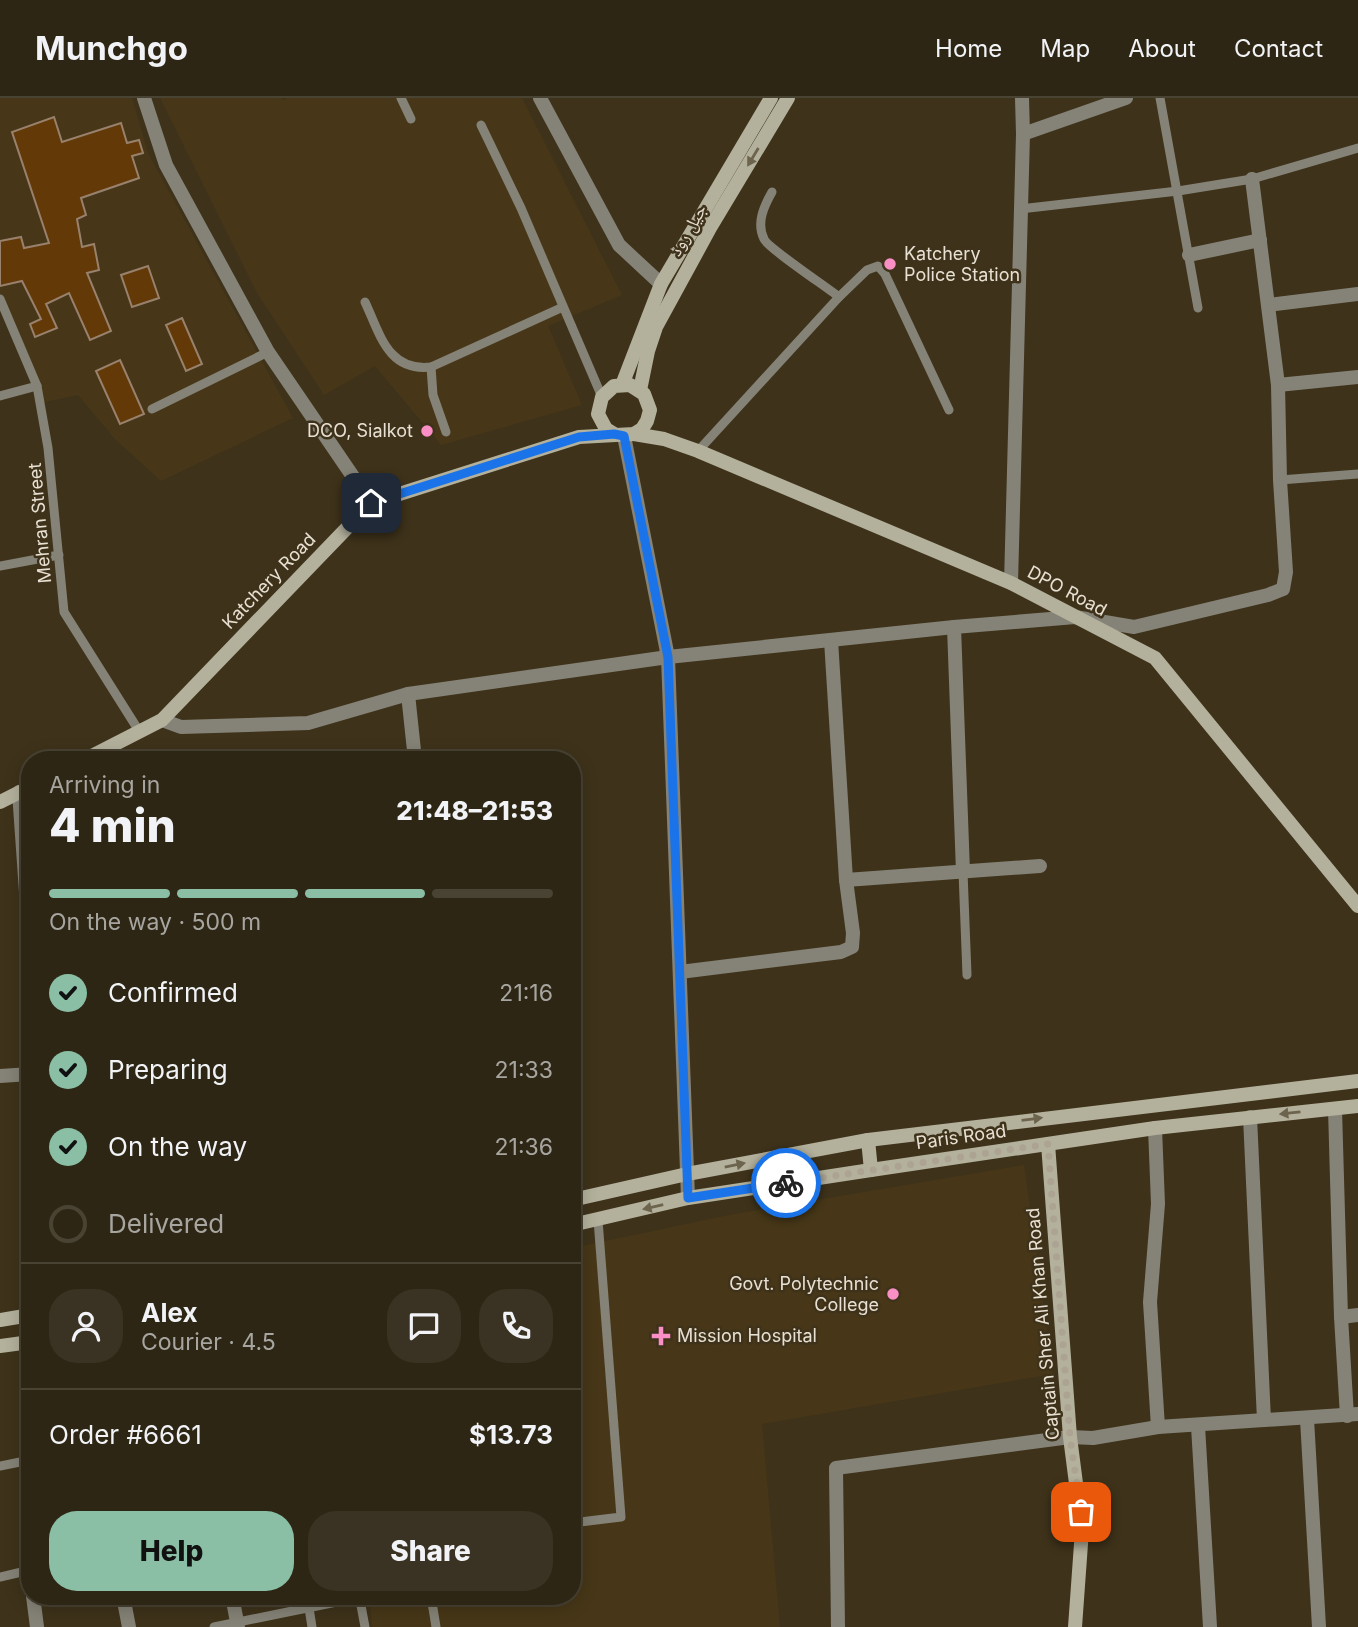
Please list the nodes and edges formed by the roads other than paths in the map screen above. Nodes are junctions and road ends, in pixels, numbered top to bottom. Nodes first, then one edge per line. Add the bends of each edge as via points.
1 (144, 98) edge
2 (401, 98) edge
3 (540, 98) edge
4 (771, 98) edge
5 (788, 98) edge
6 (1022, 98) edge
7 (1126, 98) edge
8 (1160, 98) edge
9 (411, 119) dead end
10 (481, 125) dead end
11 (1023, 134) junction
12 (1358, 148) edge
13 (1252, 179) junction
14 (1178, 191) junction
15 (772, 192) dead end
16 (1020, 209) junction
17 (1260, 240) junction
18 (1189, 255) junction
19 (661, 284) junction
20 (1358, 294) edge
21 (839, 297) junction
22 (0, 299) edge
23 (365, 302) dead end
24 (1268, 305) junction
25 (563, 307) junction
26 (1198, 308) dead end
27 (268, 352) junction
28 (431, 367) junction
29 (1358, 377) edge
30 (622, 384) junction
31 (1278, 385) junction
32 (37, 386) junction
33 (640, 390) junction
34 (0, 396) edge
35 (601, 397) junction
36 (152, 409) dead end
37 (949, 410) dead end
38 (649, 415) junction
39 (601, 422) junction
40 (446, 432) dead end
41 (624, 435) junction
42 (579, 437) junction
43 (664, 439) junction
44 (698, 451) junction
45 (1358, 474) edge
46 (1280, 480) junction
47 (371, 503) junction
48 (59, 555) junction
49 (0, 566) edge
50 (1012, 583) junction
51 (1075, 618) junction
52 (954, 627) junction
53 (831, 640) junction
54 (668, 657) junction
55 (408, 694) junction
56 (162, 720) junction
57 (139, 731) junction
58 (101, 751) edge
59 (414, 751) edge
60 (21, 792) edge
61 (0, 802) edge
62 (1040, 866) dead end
63 (963, 872) junction
64 (846, 880) junction
65 (1358, 906) edge
66 (680, 972) junction
67 (967, 975) dead end
68 (21, 1075) edge
69 (0, 1076) edge
70 (1358, 1081) edge
71 (1358, 1106) edge
72 (1335, 1109) junction
73 (1250, 1117) junction
74 (1155, 1128) junction
75 (868, 1140) junction
76 (1048, 1144) junction
77 (870, 1170) junction
78 (687, 1174) junction
79 (581, 1198) edge
80 (688, 1198) junction
81 (598, 1220) junction
82 (581, 1224) edge
83 (1358, 1315) edge
84 (21, 1316) edge
85 (1341, 1317) junction
86 (0, 1320) edge
87 (21, 1343) edge
88 (0, 1346) edge
89 (1352, 1415) edge
90 (1307, 1419) junction
91 (1264, 1420) junction
92 (1198, 1426) junction
93 (1158, 1427) junction
94 (1070, 1437) junction
95 (21, 1462) edge
96 (0, 1466) edge
97 (581, 1522) edge
98 (21, 1572) edge
99 (0, 1577) edge
100 (34, 1605) edge
101 (125, 1605) edge
102 (234, 1605) edge
103 (318, 1605) edge
104 (361, 1605) edge
105 (432, 1605) edge
106 (309, 1608) junction
107 (238, 1625) edge
108 (37, 1627) edge
109 (129, 1627) edge
110 (214, 1627) edge
111 (312, 1627) edge
112 (365, 1627) edge
113 (436, 1627) edge
114 (838, 1627) edge
115 (1075, 1627) edge
116 (1210, 1627) edge
117 (1319, 1627) edge

1 - 27 street via 166,165
2 - 9 lane
3 - 19 street via 619,245
4 - 19 main road
5 -> 33 main road, جیل روڈ via 656,327
6 - 11 street
7 - 11 street
8 - 14 lane
10 - 25 lane
11 - 16 street
12 - 13 lane
13 - 14 lane
13 - 17 street
14 - 16 lane
14 - 18 lane
15 - 21 lane via 760,225 764,242
16 - 50 street
17 - 18 street
17 - 24 street
18 - 26 lane
19 - 30 main road
20 - 24 street
21 - 37 lane via 867,270 878,266
21 - 44 lane
22 - 32 lane, Mehran Street
23 - 28 lane via 393,357 417,369
24 - 31 street
25 - 28 lane
25 - 35 lane
27 - 36 lane
27 - 47 street
28 - 40 lane via 433,395
29 - 31 street
30 - 33 main road
30 - 35 main road
31 - 46 street
32 - 34 lane
32 - 48 lane, Mehran Street
33 - 38 main road via 649,404
35 - 39 main road
38 - 41 main road via 642,429
38 - 43 main road
39 - 41 main road via 606,429
39 - 42 main road
41 - 42 main road, DPO Road
41 - 43 main road, DPO Road
41 - 54 street
42 - 47 main road, Katchery Road
43 - 44 main road, DPO Road
44 - 50 main road, DPO Road
45 - 46 lane
46 - 51 street via 1283,589 1134,627
47 - 56 main road, Katchery Road
48 - 49 lane
48 - 57 lane, Mehran Street via 64,612
50 - 51 main road, DPO Road
51 - 52 street
51 - 65 main road, DPO Road via 1155,658
52 - 53 street
52 - 63 street
53 - 54 street
53 - 64 street
54 - 55 street
54 - 66 street
55 - 56 street via 307,723 181,727
55 - 59 street
56 - 57 main road, Katchery Road
57 - 58 main road, Katchery Road
60 - 61 main road
62 - 63 street
63 - 64 street
63 - 67 lane
64 - 66 street via 853,933 852,947 847,950
66 - 78 street
68 - 69 street
75 -> 70 main road, Paris Road
71 - 72 main road, Paris Road
72 -> 73 main road, Paris Road
72 - 85 street
73 - 74 main road, Paris Road
73 - 91 street
74 - 76 main road, Paris Road
74 - 93 street via 1158,1204 1150,1302
75 - 77 main road
78 -> 75 main road, Paris Road
76 - 77 main road, Paris Road
76 - 94 main road, Captain Sher Ali Khan Road
77 - 80 main road, Paris Road
78 - 79 main road, Paris Road
78 - 80 street
80 -> 81 main road, Paris Road
81 - 82 main road, Paris Road
81 - 97 lane via 621,1517
83 - 85 street
84 - 86 main road
85 - 89 street
87 - 88 main road
89 - 90 street
90 - 91 street
90 - 117 street
91 - 92 street
92 - 93 street
92 - 116 street
93 - 94 street via 1093,1438
94 - 114 street via 836,1468
94 - 115 main road, Captain Sher Ali Khan Road via 1082,1530
95 - 96 lane
98 - 99 lane
100 - 108 street
101 - 109 street
102 - 107 street
103 - 106 lane
104 - 112 lane
105 - 113 lane
106 - 107 lane
106 - 111 lane
107 - 110 lane

